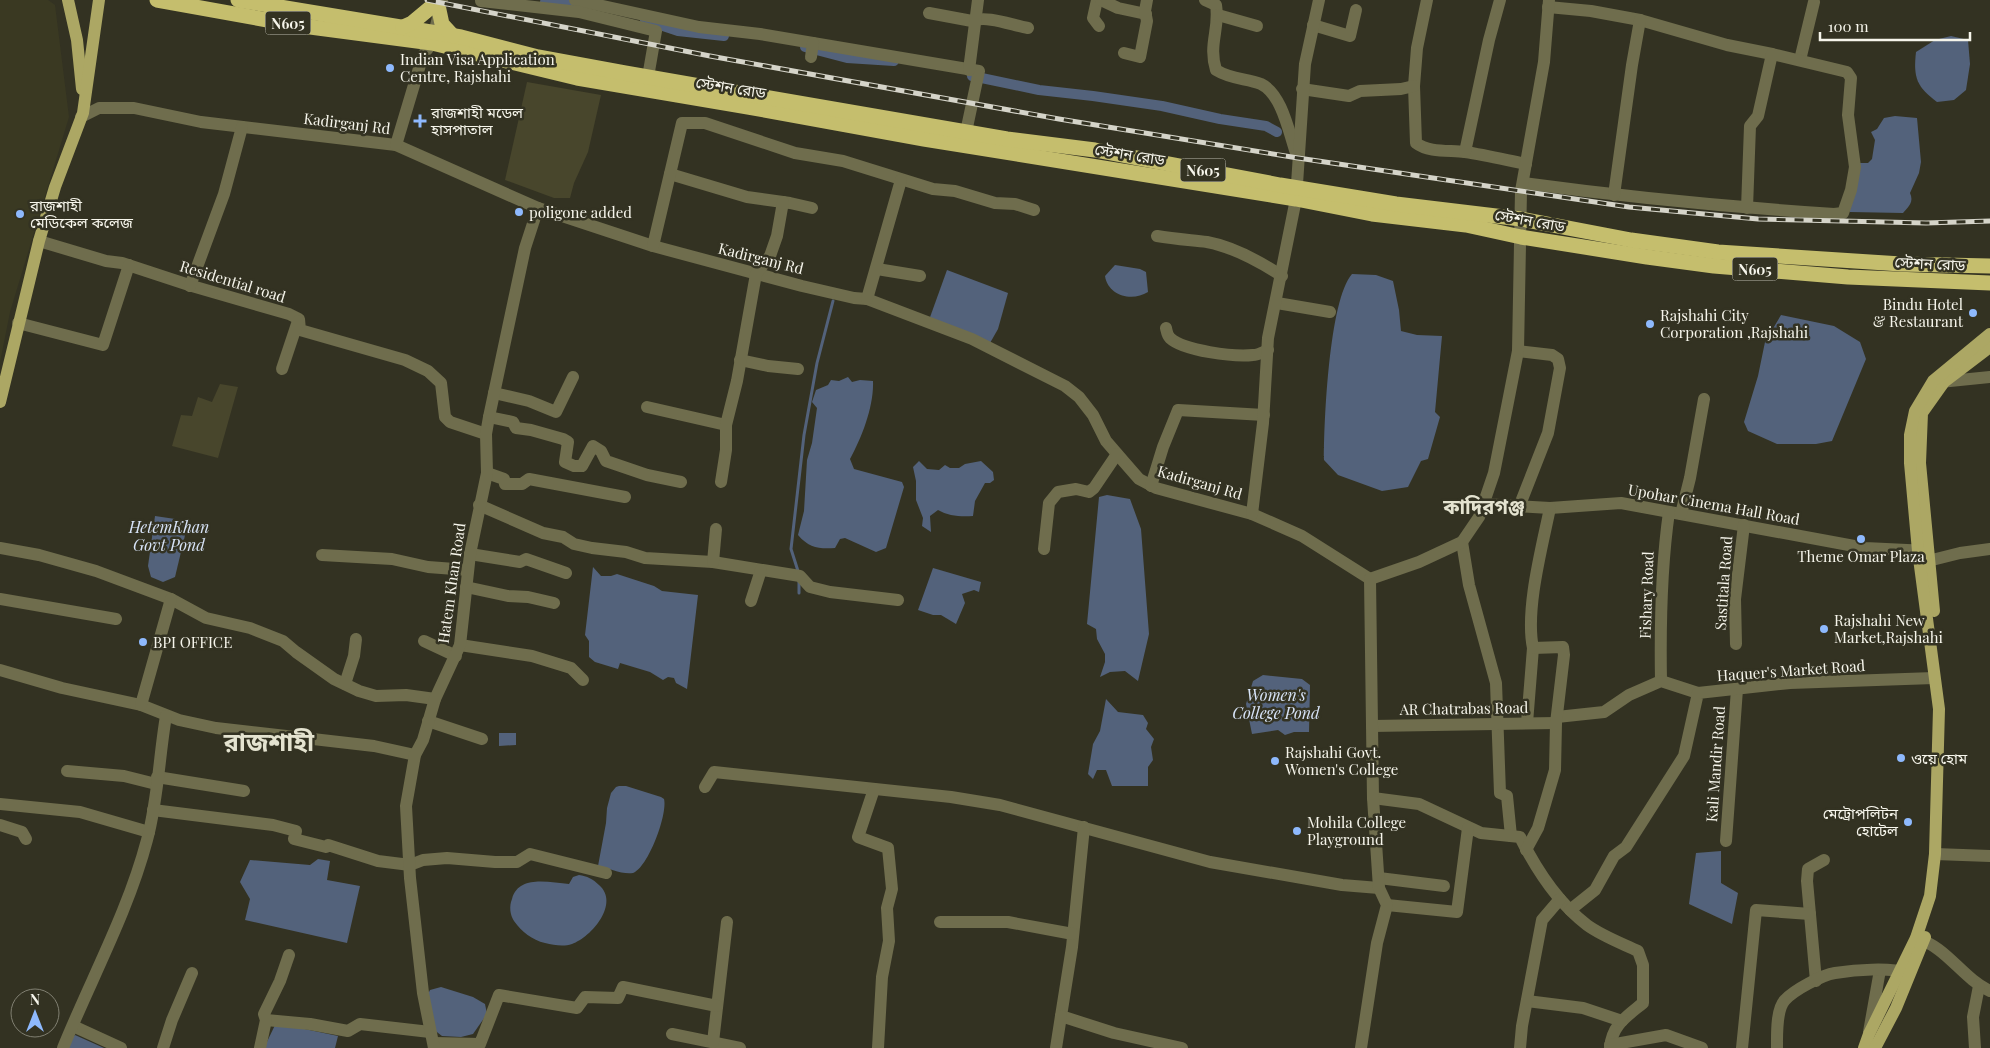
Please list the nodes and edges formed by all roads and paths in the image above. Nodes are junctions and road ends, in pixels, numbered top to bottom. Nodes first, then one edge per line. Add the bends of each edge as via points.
1 (68, 0) edge
2 (99, 0) edge
3 (157, 0) edge
4 (238, 0) edge
5 (978, 0) edge
6 (1097, 0) edge
7 (1101, 0) edge
8 (1147, 0) edge
9 (1205, 0) edge
10 (1224, 0) edge
11 (1319, 0) edge
12 (1427, 0) edge
13 (1500, 0) edge
14 (481, 1) edge
15 (1814, 2) dead end
16 (1548, 3) edge
17 (578, 4) edge
18 (436, 5) edge
19 (1593, 5) edge
20 (1356, 10) dead end
21 (1218, 13) junction
22 (616, 14) junction
23 (929, 14) dead end
24 (1146, 14) junction
25 (977, 19) junction
26 (1640, 20) junction
27 (1313, 25) junction
28 (1099, 26) dead end
29 (1257, 26) dead end
30 (402, 27) junction
31 (1028, 28) dead end
32 (453, 36) junction
33 (426, 40) junction
34 (813, 43) junction
35 (1124, 52) dead end
36 (1772, 54) junction
37 (811, 57) dead end
38 (1800, 60) junction
39 (969, 70) junction
40 (648, 77) junction
41 (1414, 86) junction
42 (1302, 89) junction
43 (83, 113) junction
44 (837, 116) junction
45 (242, 127) junction
46 (966, 132) junction
47 (396, 145) junction
48 (1465, 152) junction
49 (1298, 158) junction
50 (1526, 164) junction
51 (670, 174) junction
52 (901, 180) junction
53 (1523, 183) junction
54 (1296, 193) junction
55 (1614, 195) junction
56 (783, 202) junction
57 (538, 208) junction
58 (812, 208) dead end
59 (1747, 208) junction
60 (1034, 210) dead end
61 (1521, 219) junction
62 (1157, 236) dead end
63 (1521, 237) junction
64 (39, 241) junction
65 (652, 246) junction
66 (129, 265) junction
67 (1990, 266) edge
68 (877, 269) junction
69 (756, 274) junction
70 (920, 276) dead end
71 (1282, 276) junction
72 (1990, 283) edge
73 (190, 286) junction
74 (868, 299) junction
75 (1276, 304) junction
76 (1330, 312) dead end
77 (299, 319) junction
78 (18, 323) junction
79 (1166, 328) dead end
80 (1990, 334) edge
81 (1990, 347) edge
82 (1268, 350) junction
83 (1518, 351) junction
84 (740, 360) junction
85 (282, 369) dead end
86 (798, 370) dead end
87 (573, 377) dead end
88 (1990, 377) edge
89 (1938, 382) junction
90 (494, 393) junction
91 (1704, 399) dead end
92 (0, 402) edge
93 (647, 407) dead end
94 (1264, 415) junction
95 (488, 417) junction
96 (726, 425) junction
97 (486, 434) junction
98 (1117, 454) junction
99 (487, 473) junction
100 (681, 482) dead end
101 (721, 482) dead end
102 (1151, 486) junction
103 (625, 497) dead end
104 (1483, 504) junction
105 (479, 505) junction
106 (1519, 507) junction
107 (1550, 508) junction
108 (1675, 513) junction
109 (1252, 514) junction
110 (1744, 524) junction
111 (716, 529) dead end
112 (1462, 542) junction
113 (0, 548) edge
114 (1044, 549) dead end
115 (1990, 549) edge
116 (470, 554) junction
117 (322, 555) dead end
118 (1923, 556) junction
119 (713, 562) junction
120 (468, 570) junction
121 (761, 570) junction
122 (566, 573) dead end
123 (1370, 579) junction
124 (466, 586) junction
125 (0, 599) edge
126 (171, 600) junction
127 (898, 600) dead end
128 (751, 601) dead end
129 (554, 603) dead end
130 (116, 619) dead end
131 (356, 639) dead end
132 (424, 641) dead end
133 (1736, 644) dead end
134 (1533, 648) junction
135 (458, 650) junction
136 (0, 670) edge
137 (1934, 678) junction
138 (583, 680) dead end
139 (1661, 681) junction
140 (346, 684) junction
141 (1737, 689) junction
142 (1698, 693) junction
143 (435, 699) junction
144 (141, 705) junction
145 (166, 716) junction
146 (1557, 720) junction
147 (428, 721) junction
148 (1497, 724) junction
149 (1527, 724) junction
150 (1372, 726) junction
151 (482, 739) dead end
152 (415, 755) junction
153 (67, 772) dead end
154 (156, 780) junction
155 (705, 788) dead end
156 (874, 789) junction
157 (244, 791) dead end
158 (1373, 798) junction
159 (0, 804) edge
160 (153, 810) junction
161 (0, 825) edge
162 (1084, 827) junction
163 (1468, 828) junction
164 (149, 832) junction
165 (1511, 836) junction
166 (26, 839) dead end
167 (1726, 841) dead end
168 (1526, 850) junction
169 (1937, 854) junction
170 (1990, 856) edge
171 (1824, 860) dead end
172 (410, 865) junction
173 (606, 873) dead end
174 (1379, 883) junction
175 (1444, 886) dead end
176 (1560, 899) junction
177 (1388, 905) junction
178 (1570, 910) junction
179 (1810, 914) junction
180 (727, 922) dead end
181 (940, 922) dead end
182 (1073, 934) junction
183 (1920, 939) junction
184 (288, 955) dead end
185 (1880, 970) junction
186 (1905, 972) junction
187 (192, 973) dead end
188 (1816, 981) junction
189 (1984, 988) edge
190 (1527, 1001) junction
191 (717, 1006) junction
192 (1061, 1016) junction
193 (266, 1020) junction
194 (1622, 1021) junction
195 (73, 1026) junction
196 (672, 1034) dead end
197 (1869, 1034) junction
198 (433, 1041) edge
199 (714, 1044) edge
200 (1610, 1046) edge
201 (63, 1048) edge
202 (121, 1048) edge
203 (163, 1048) edge
204 (260, 1048) edge
205 (740, 1048) edge
206 (878, 1048) edge
207 (1056, 1048) edge
208 (1182, 1048) edge
209 (1361, 1048) edge
210 (1520, 1048) edge
211 (1702, 1048) edge
212 (1742, 1048) edge
213 (1777, 1048) edge
214 (1864, 1048) edge
215 (1875, 1048) edge
216 (1975, 1048) edge

1 - 43 main road via 77,40
2 - 43 main road
3 - 33 highway, N605 via 295,25
4 - 30 highway, N605
5 - 25 street
6 - 28 street via 1093,18
7 - 24 street via 1118,8
8 - 24 street
9 - 21 street via 1216,5
10 - 21 street
11 - 27 street
12 - 41 street
13 - 48 street
14 - 17 street
15 - 38 street
16 - 19 street
16 - 50 street via 1544,62
17 - 22 street
18 - 30 highway
18 - 32 highway via 442,24
18 - 33 street
19 - 26 street
20 - 27 street via 1350,36
21 - 29 street
21 - 49 street via 1213,40 1216,70 1228,77 1261,84 1276,96
22 - 34 street
22 - 40 street via 656,31
23 - 25 street via 972,21
24 - 35 street via 1140,57
25 - 31 street
25 - 39 street
26 - 36 street via 1727,45
26 - 55 street
27 - 42 street
30 - 33 highway, N605
32 - 33 highway, স্টেশন রোড / N605
32 - 40 highway, স্টেশন রোড / N605 via 538,57
33 - 44 highway, স্টেশন রোড / N605 via 577,78 748,106
33 - 47 street
34 - 37 street
34 - 39 street
36 - 38 street
36 - 59 street via 1758,116 1750,126
38 - 59 street via 1847,72 1851,78 1848,115 1855,167 1851,190 1842,213
39 - 46 street via 979,71
40 - 44 highway, স্টেশন রোড / N605
41 - 42 street via 1360,91 1349,96
41 - 48 street via 1416,143 1432,150
42 - 49 street
43 - 45 street, Kadirganj Rd via 99,108 134,108
43 - 64 main road
44 - 46 highway, স্টেশন রোড / N605
44 - 54 highway, স্টেশন রোড / N605
45 - 47 street, Kadirganj Rd
45 - 73 street via 224,194
46 - 54 highway, স্টেশন রোড / N605 via 1095,150
47 - 57 street, Kadirganj Rd
48 - 50 street
49 - 54 street
50 - 53 street
51 - 52 street via 682,123 705,123 795,153 843,160
51 - 56 street via 747,197
51 - 65 street
52 - 60 street
52 - 68 street
53 - 55 street
53 - 61 street
54 - 61 highway, স্টেশন রোড / N605
54 - 63 highway, স্টেশন রোড / N605 via 1372,214 1466,225
54 - 71 street
55 - 59 street
56 - 58 street
56 - 69 street via 770,256
57 - 65 street, Kadirganj Rd
57 - 90 street, Hatem Khan Road via 525,248
61 - 63 street
61 - 67 highway, স্টেশন রোড / N605 via 1631,240 1718,252 1901,264
62 - 71 street via 1208,242 1260,262
63 - 72 highway, স্টেশন রোড / N605 via 1714,266 1848,277
63 - 83 street
64 - 66 street, Residential road
64 - 78 main road
65 - 69 street, Kadirganj Rd
66 - 73 street, Residential road
66 - 78 street via 103,345
68 - 70 street
68 - 74 street
69 - 74 street, Kadirganj Rd
69 - 84 street
71 - 75 street
73 - 77 street, Residential road
74 - 98 street, Kadirganj Rd via 972,339 1065,386 1084,403
75 - 76 street
75 - 82 street
77 - 85 street
77 - 97 street, Residential road via 300,330 405,360 428,371 441,383 445,417 450,422
78 - 92 main road
79 - 82 street via 1168,337 1193,350 1255,355
80 - 89 main road
81 - 89 main road
82 - 94 street
83 - 104 street via 1494,473
83 - 106 street via 1552,355 1558,359 1560,368 1548,433
84 - 86 street
84 - 96 street
87 - 90 street via 556,412 529,401
88 - 89 street
89 - 118 main road via 1915,410 1910,435 1910,463
90 - 95 street, Hatem Khan Road
91 - 108 street, Fishary Road via 1690,478
93 - 96 street
94 - 102 street via 1178,410
94 - 109 street
95 - 97 street, Hatem Khan Road
95 - 100 street via 513,422 516,428 563,439 568,442 564,462 574,466 582,466 594,446 606,461
96 - 101 street
97 - 99 street, Hatem Khan Road
98 - 102 street, Kadirganj Rd via 1139,479
98 - 114 street via 1089,492 1076,489 1058,492 1049,503
99 - 103 street via 504,479 506,484 522,484 529,480
99 - 105 street, Hatem Khan Road
102 - 109 street, Kadirganj Rd
104 - 106 street, Upohar Cinema Hall Road
104 - 112 street via 1479,517
105 - 116 street, Hatem Khan Road
105 - 119 street via 543,534 564,537 574,544 645,558
106 - 107 street, Upohar Cinema Hall Road
107 - 108 street, Upohar Cinema Hall Road via 1621,503
107 - 134 street via 1536,582 1530,632
108 - 110 street, Upohar Cinema Hall Road
108 - 139 street, Fishary Road via 1663,557
109 - 123 street, Kadirganj Rd via 1302,536
110 - 118 street, Upohar Cinema Hall Road
110 - 133 street, Sastitala Road via 1735,599
111 - 119 street
112 - 123 street via 1419,562
112 - 148 street via 1469,585 1496,683
113 - 126 street via 96,570
115 - 118 street, Upohar Cinema Hall Road
116 - 120 street, Hatem Khan Road
116 - 122 street via 520,562 526,559
117 - 120 street via 392,559 428,567
118 - 137 main road
118 - 169 main road via 1944,707
119 - 121 street
120 - 124 street, Hatem Khan Road
121 - 127 street via 800,576 810,587 830,592
121 - 128 street
123 - 150 street
124 - 129 street
124 - 135 street, Hatem Khan Road
125 - 130 street
126 - 140 street via 206,618 250,628 283,641 334,679
126 - 144 street
131 - 140 street
132 - 135 street
134 - 146 street via 1563,647
134 - 149 street
135 - 138 street via 532,656 571,668
135 - 143 street, Hatem Khan Road
136 - 144 street via 62,688
137 - 141 street, Haquer's Market Road via 1790,683
137 - 169 main road via 1939,709
139 - 142 street
139 - 146 street, AR Chatrabas Road via 1629,695 1604,712
140 - 143 street via 376,696 406,694
141 - 142 street, Haquer's Market Road
141 - 167 street, Kali Mandir Road
142 - 178 street, Haquer's Market Road via 1684,756 1626,847 1614,856 1595,890
143 - 147 street, Hatem Khan Road
144 - 145 street
145 - 152 street via 216,728 374,746
145 - 154 street
146 - 149 street, AR Chatrabas Road
146 - 168 street via 1551,790 1538,828
147 - 151 street
147 - 152 street, Hatem Khan Road
148 - 149 street, AR Chatrabas Road
148 - 150 street, AR Chatrabas Road
148 - 165 street via 1500,793 1507,796
150 - 158 street
152 - 172 street, Hatem Khan Road via 406,806
153 - 154 street
154 - 157 street
154 - 160 street
155 - 156 street via 714,772
156 - 162 street via 1000,805
156 - 206 street via 858,837 888,848 892,890 887,908 889,940 882,977
158 - 163 street via 1419,804
158 - 174 street
159 - 164 street via 80,812
160 - 164 street
160 - 172 street via 273,824 296,831 294,839 328,845 378,861
161 - 166 street via 22,832
162 - 174 street via 1210,862 1342,885
162 - 182 street
163 - 165 street via 1481,833
163 - 177 street via 1457,912
164 - 195 street via 123,912
165 - 168 street via 1520,837
168 - 176 street
169 - 170 street
169 - 183 main road
171 - 179 street via 1808,869
172 - 173 street via 447,858 517,862 530,854
172 - 198 street, Hatem Khan Road via 423,993
174 - 175 street
174 - 177 street
176 - 178 street
176 - 190 street via 1542,920
177 - 209 street via 1377,943
178 - 194 street via 1588,926 1638,951 1643,965 1643,1003
179 - 188 street
179 - 212 street via 1756,910
180 - 191 street
181 - 182 street via 1008,922
182 - 192 street
183 - 186 main road
183 - 189 street via 1942,951
184 - 193 street via 264,1014
185 - 186 street
185 - 188 street via 1834,973
185 - 197 street
186 - 197 main road
186 - 215 main road via 1896,1008
187 - 203 street
188 - 213 street via 1784,1000 1778,1018
189 - 216 street via 1973,1017
190 - 194 street via 1583,1008
190 - 210 street
191 - 198 street via 622,986 618,998 585,997 577,1008 499,995 480,1044
191 - 199 street
192 - 207 street
192 - 208 street via 1114,1033
193 - 198 street via 348,1031 360,1024
193 - 204 street
194 - 200 street via 1611,1033
195 - 201 street
195 - 202 street
196 - 199 street
197 - 214 main road
199 - 205 street
200 - 211 street via 1666,1035

